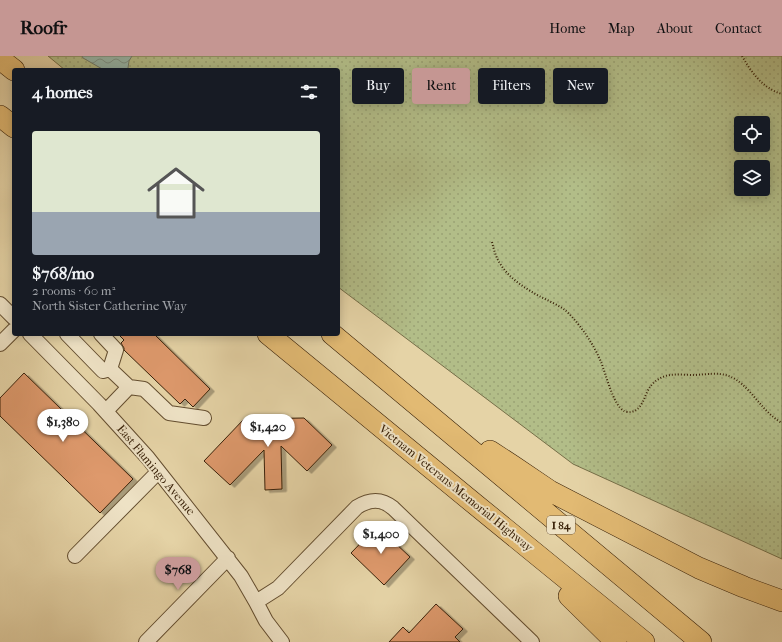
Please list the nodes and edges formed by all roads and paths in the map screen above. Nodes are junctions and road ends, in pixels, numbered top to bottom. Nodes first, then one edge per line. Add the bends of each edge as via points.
1 (742, 56) edge
2 (0, 59) edge
3 (12, 68) edge
4 (782, 94) edge
5 (0, 116) edge
6 (12, 125) edge
7 (492, 242) dead end
8 (0, 304) edge
9 (12, 316) edge
10 (12, 332) edge
11 (32, 336) edge
12 (69, 336) edge
13 (103, 336) edge
14 (270, 336) edge
15 (334, 336) edge
16 (0, 344) edge
17 (110, 369) junction
18 (129, 387) junction
19 (421, 408) junction
20 (106, 411) junction
21 (204, 418) dead end
22 (782, 423) edge
23 (158, 472) junction
24 (476, 505) junction
25 (76, 556) dead end
26 (228, 558) junction
27 (782, 601) edge
28 (256, 602) junction
29 (146, 642) edge
30 (282, 642) edge
31 (532, 642) edge
32 (616, 642) edge
33 (644, 642) edge
34 (701, 642) edge

1 - 4 path via 765,86
2 - 3 highway
5 - 6 highway
7 - 22 path via 498,260 508,273 528,290 564,310 585,333 601,362 618,406 624,411 634,412 638,409 649,388 663,378 670,375 712,373 724,374 742,384 769,414
8 - 9 street
10 - 16 street
11 - 20 street, East Flamingo Avenue
12 - 17 street via 103,371
13 - 17 street via 116,350
14 - 24 highway, Vietnam Veterans Memorial Highway
15 - 19 highway, I 84
17 - 18 street
18 - 20 street
18 - 21 street via 144,389 169,413
19 - 27 highway via 550,491 699,568
19 - 34 highway, I 84
20 - 23 street, East Flamingo Avenue
23 - 25 street
23 - 26 street, East Flamingo Avenue
24 - 32 highway
24 - 33 highway, Vietnam Veterans Memorial Highway
26 - 28 street, East Flamingo Avenue via 242,576
26 - 29 street
28 - 30 street, East Flamingo Avenue
28 - 31 street via 278,588 357,507 365,502 383,502 393,508

